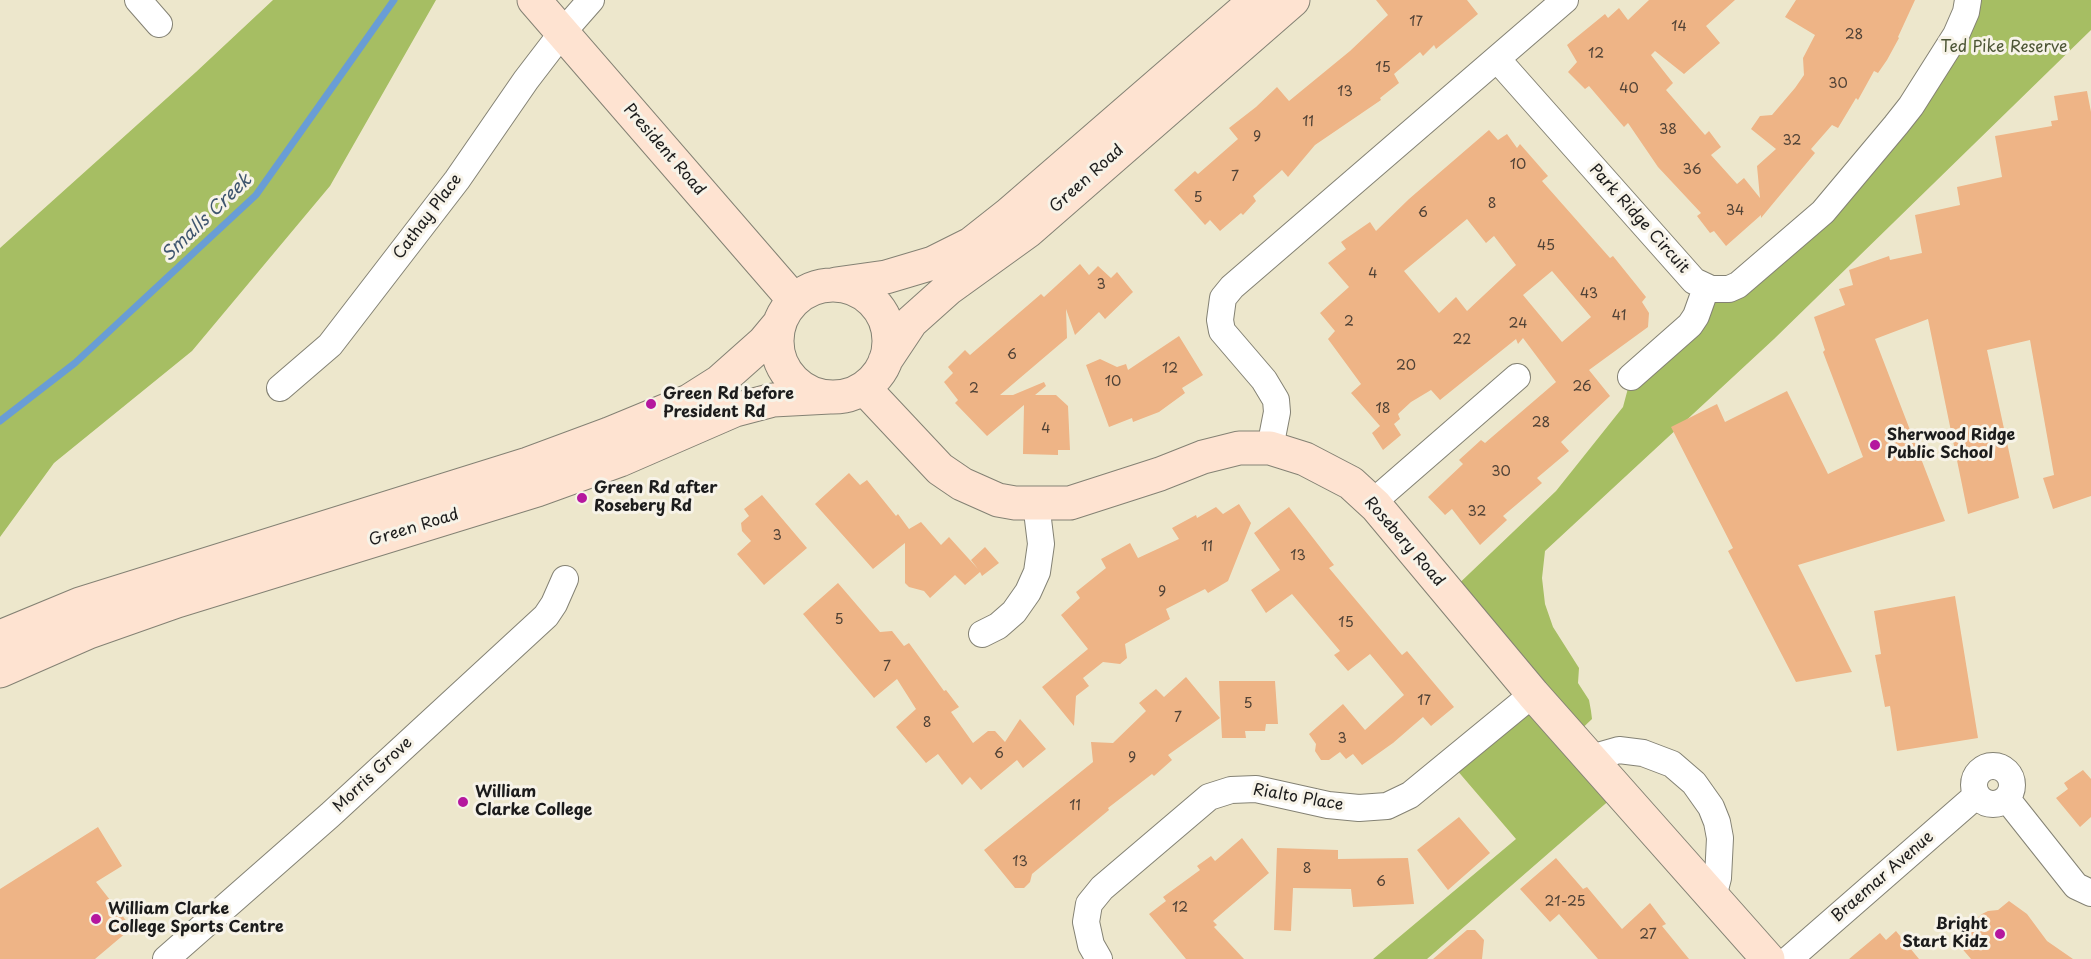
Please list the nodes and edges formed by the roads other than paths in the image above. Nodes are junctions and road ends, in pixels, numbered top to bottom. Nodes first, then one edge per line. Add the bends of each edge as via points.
1 (138, 0) edge
2 (534, 0) edge
3 (591, 0) edge
4 (1256, 0) edge
5 (1293, 0) edge
6 (1565, 0) edge
7 (1968, 0) edge
8 (159, 24) dead end
9 (562, 33) junction
10 (1497, 59) junction
11 (836, 284) junction
12 (1706, 288) junction
13 (786, 312) junction
14 (885, 361) junction
15 (1517, 377) dead end
16 (1631, 377) dead end
17 (280, 388) dead end
18 (864, 388) junction
19 (830, 397) junction
20 (1270, 448) junction
21 (1036, 503) junction
22 (1372, 503) junction
23 (565, 579) dead end
24 (982, 634) dead end
25 (0, 637) edge
26 (0, 671) edge
27 (1533, 694) junction
28 (1591, 758) junction
29 (1977, 795) junction
30 (2007, 799) junction
31 (2091, 893) edge
32 (1713, 897) junction
33 (166, 959) edge
34 (1099, 959) edge
35 (1768, 959) edge
36 (1789, 959) edge

1 - 8 street
2 - 9 main road, President Road
3 - 9 street, Cathay Place
4 - 11 main road, Green Road via 971,244 933,263 886,277
5 - 14 main road, Green Road via 1028,231 949,288 911,322
6 - 10 street
7 - 12 street via 1956,36 1911,106 1839,195 1738,285 1719,290
9 - 13 main road, President Road
9 - 17 street, Cathay Place via 457,180 330,345
10 - 12 street, Park Ridge Circuit via 1694,280
10 - 20 street via 1223,298 1222,331 1276,400
11 - 13 main road via 811,288
11 - 14 main road via 874,302 884,318 889,340
12 - 16 street via 1690,325
13 - 19 main road via 777,346 784,369 798,386
13 - 25 main road, Green Road via 764,342 719,382 689,401 528,464 91,601
14 - 18 main road
15 - 22 street
18 - 19 main road
18 - 21 main road, Rosebery Road via 920,450 962,484 998,500
19 - 26 main road, Green Road via 773,400 735,410 620,460 537,490 177,601 88,632
20 - 21 main road, Rosebery Road via 1239,447 1070,503
20 - 22 main road, Rosebery Road via 1331,471
21 - 24 street via 1041,544 1037,572 1014,612
22 - 27 main road, Rosebery Road
23 - 33 street, Morris Grove via 546,616
27 - 28 main road, Rosebery Road
27 - 34 street, Rialto Place via 1410,795 1387,806 1328,805 1256,789 1231,789 1209,797 1102,888 1089,904 1086,922
28 - 32 main road, Rosebery Road
28 - 32 street via 1619,750 1643,753 1672,764 1694,783 1711,807 1720,838
29 - 30 street via 1994,805
29 - 30 street via 1974,783 1979,772 1996,766 2011,776 2013,789
29 - 36 street, Braemar Avenue
30 - 31 street via 2076,886
32 - 35 main road, Rosebery Road

